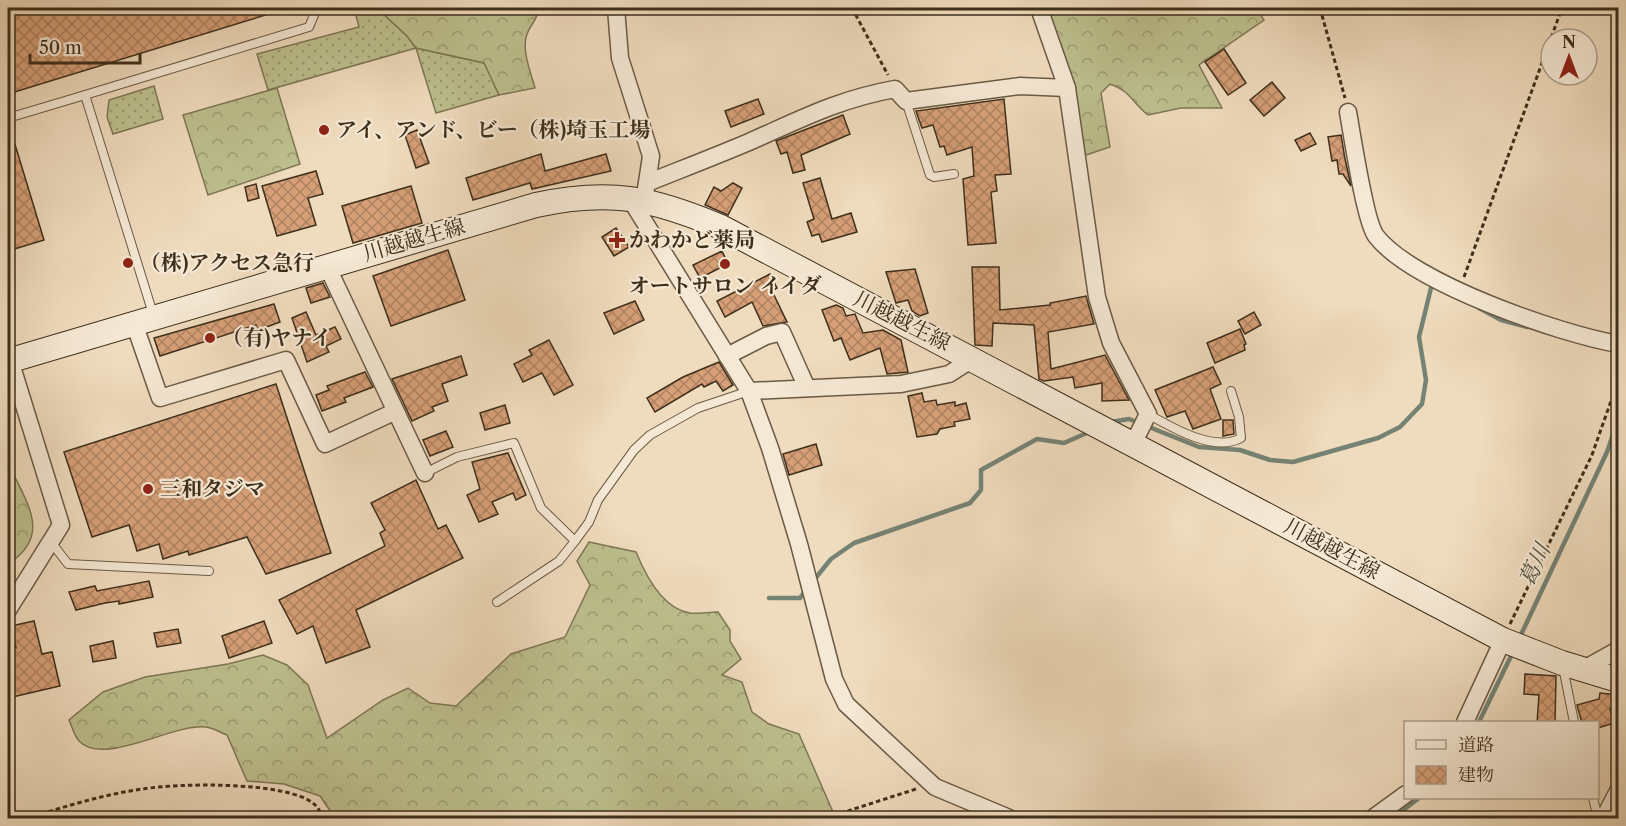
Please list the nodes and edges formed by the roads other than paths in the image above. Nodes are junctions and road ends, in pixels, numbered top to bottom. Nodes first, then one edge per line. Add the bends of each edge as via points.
1 (317, 8) edge
2 (616, 8) edge
3 (1039, 8) edge
4 (1067, 88) junction
5 (85, 95) junction
6 (901, 95) junction
7 (1348, 112) road end
8 (8, 118) edge
9 (954, 174) dead end
10 (640, 193) junction
11 (327, 266) junction
12 (144, 320) junction
13 (1618, 344) edge
14 (727, 356) junction
15 (974, 358) junction
16 (9, 360) edge
17 (807, 388) junction
18 (749, 391) junction
19 (1231, 391) dead end
20 (394, 412) junction
21 (1148, 414) junction
22 (1133, 444) junction
23 (425, 473) joint
24 (51, 541) junction
25 (575, 542) junction
26 (208, 572) dead end
27 (497, 602) dead end
28 (8, 610) edge
29 (1511, 643) junction
30 (1618, 650) edge
31 (1572, 667) junction
32 (1618, 680) edge
33 (1466, 721) edge
34 (1573, 721) edge
35 (1618, 791) edge
36 (1404, 796) edge
37 (1593, 799) edge
38 (1010, 819) edge
39 (1373, 819) edge
40 (1598, 819) edge
41 (1604, 819) edge

1 - 5 lane via 309,27
2 - 10 street via 621,58 651,156
3 - 4 street
4 - 6 street via 1020,86
4 - 21 street via 1097,297 1111,343
5 - 8 lane
5 - 12 lane
6 - 9 lane via 930,175
6 - 10 street via 825,107
7 - 13 street via 1375,235 1411,266 1509,312
10 - 11 main road, 川越越生線 via 567,198 536,205
10 - 14 street
10 - 15 main road, 川越越生線 via 721,227
11 - 12 main road, 川越越生線
11 - 20 street
12 - 16 main road, 川越越生線
12 - 20 street via 160,398 286,360 325,444
14 - 17 street via 782,332
14 - 18 street
15 - 17 street via 949,374 921,381
15 - 22 main road, 川越越生線
16 - 24 street via 61,525
17 - 18 street
18 - 25 lane via 698,408 650,435 634,450 598,500
18 - 38 street via 799,544 834,679 846,704 935,787
19 - 21 lane via 1241,438 1235,441 1195,437
20 - 23 street
21 - 22 street
22 - 29 main road, 川越越生線
23 - 25 lane via 457,458 514,443 541,508
24 - 26 lane via 68,564
24 - 28 street
25 - 27 lane via 559,561
29 - 31 main road, 川越越生線
29 - 33 street
30 - 31 street
31 - 32 main road, 川越越生線
31 - 34 lane via 1563,680
35 - 41 street
36 - 39 street
37 - 40 lane

